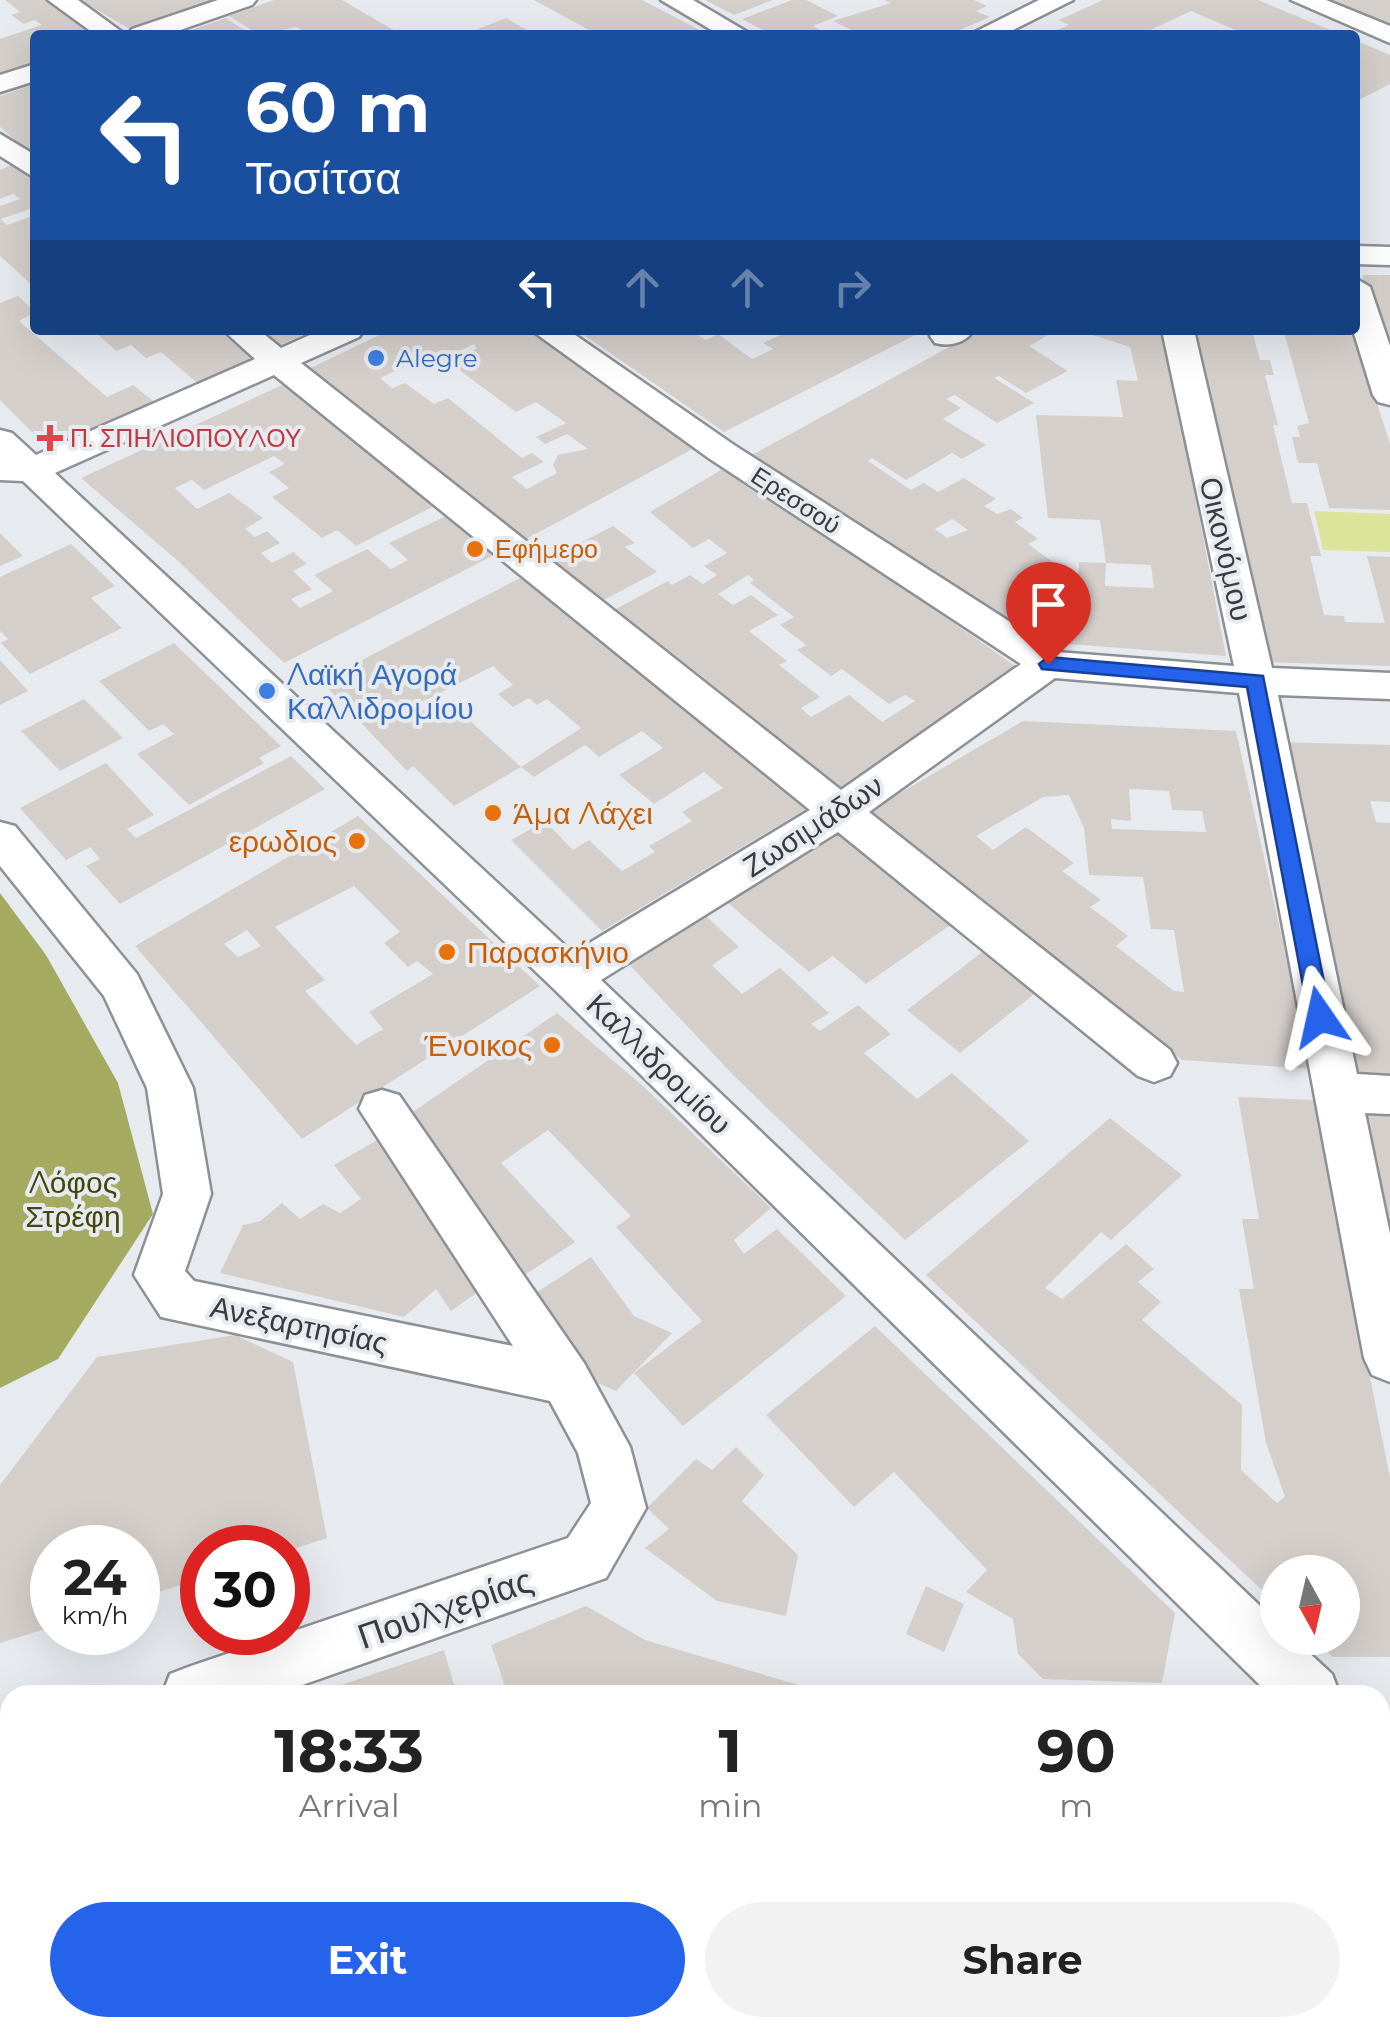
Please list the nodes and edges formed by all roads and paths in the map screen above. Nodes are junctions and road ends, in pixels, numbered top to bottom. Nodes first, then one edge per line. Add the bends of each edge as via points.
1 (61, 0) edge
2 (243, 0) edge
3 (674, 0) edge
4 (992, 0) edge
5 (1060, 0) edge
6 (1304, 0) edge
7 (1025, 15) junction
8 (1052, 28) dead end
9 (106, 30) edge
10 (156, 30) edge
11 (730, 30) edge
12 (993, 30) edge
13 (1390, 36) edge
14 (30, 74) edge
15 (0, 84) edge
16 (0, 142) edge
17 (30, 165) edge
18 (1360, 256) edge
19 (1390, 256) edge
20 (1360, 302) edge
21 (245, 335) edge
22 (337, 335) edge
23 (554, 335) edge
24 (1179, 335) edge
25 (279, 362) junction
26 (1390, 395) edge
27 (0, 440) edge
28 (16, 471) edge
29 (1048, 664) junction
30 (1256, 681) junction
31 (1390, 686) edge
32 (839, 812) junction
33 (0, 837) edge
34 (570, 977) junction
35 (1154, 1063) dead end
36 (1334, 1092) junction
37 (1390, 1095) edge
38 (382, 1110) dead end
39 (1390, 1358) edge
40 (566, 1380) junction
41 (220, 1685) edge
42 (1302, 1685) edge

1 - 9 street
2 - 10 street
3 - 11 street
4 - 7 street
5 - 7 street
6 - 13 street
7 - 8 street
7 - 12 street
14 - 15 street
16 - 17 street
18 - 19 street
20 - 26 street
21 - 25 street
22 - 25 street
23 - 29 street, Ερεσσού
24 - 30 street, Οικονόμου
25 - 28 street
25 - 32 street
27 - 28 street, Καλλιδρομίου
28 - 34 street, Καλλιδρομίου
29 - 30 street
29 - 32 street, Ζωσιμάδων
30 - 31 street
30 - 36 street, Οικονόμου
32 - 34 street, Ζωσιμάδων
32 - 35 street
33 - 40 street, Ανεξαρτησίας via 121,986 170,1088 187,1194 158,1275 179,1301
34 - 42 street, Καλλιδρομίου
36 - 37 street
36 - 39 street, Οικονόμου
38 - 40 street
40 - 41 street, Πουλχερίας via 603,1448 618,1508 586,1560

